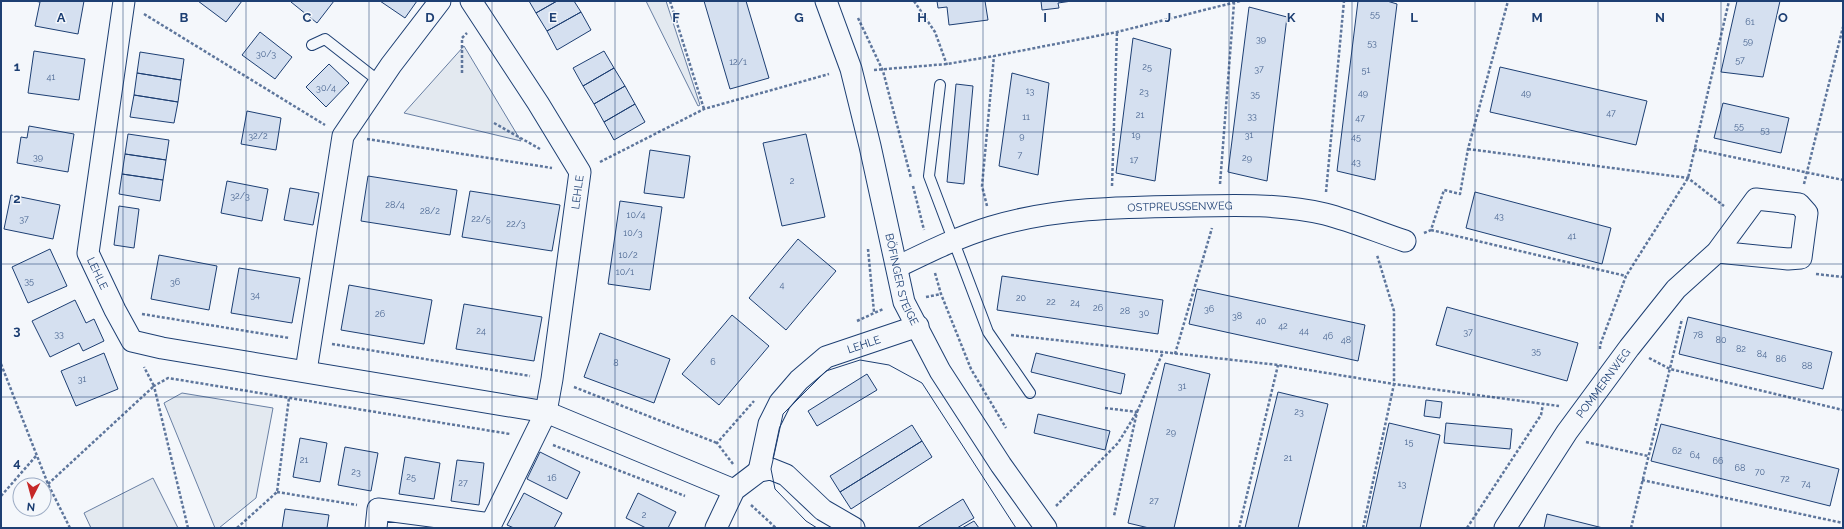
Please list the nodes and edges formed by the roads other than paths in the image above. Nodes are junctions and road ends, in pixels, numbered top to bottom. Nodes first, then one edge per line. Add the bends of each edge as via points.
1 (124, 1) edge
2 (440, 1) edge
3 (471, 1) edge
4 (826, 1) edge
5 (312, 45) dead end
6 (380, 82) junction
7 (940, 85) dead end
8 (953, 240) junction
9 (1405, 241) road end
10 (1717, 252) junction
11 (897, 267) junction
12 (918, 326) junction
13 (306, 371) junction
14 (1030, 393) dead end
15 (546, 412) junction
16 (759, 471) junction
17 (734, 490) junction
18 (377, 518) edge
19 (716, 528) edge
20 (854, 528) edge
21 (1046, 528) edge
22 (1505, 528) edge

1 - 13 street, LEHLE via 88,253 115,310 132,341
2 - 6 street
3 - 15 street, LEHLE via 580,172
4 - 11 street, BÖFINGER STEIGE via 851,69
5 - 6 lane via 325,39
6 - 13 street via 343,136
7 - 8 lane via 929,176
8 - 9 street, OSTPREUSSENWEG via 992,226 1044,215 1112,207 1219,206 1274,207 1324,214
8 - 11 street, OSTPREUSSENWEG
8 - 14 lane via 988,332
10 - 10 street, POMMERNWEG via 1800,258 1807,213 1799,204 1756,199
10 - 22 street, POMMERNWEG via 1676,289 1629,348 1567,432
11 - 12 street, BÖFINGER STEIGE via 904,302
12 - 16 street, LEHLE via 826,356 799,380 780,402 769,424
12 - 21 street, BÖFINGER STEIGE via 945,378 1001,465
13 - 15 street
15 - 17 street
15 - 18 street, LEHLE via 491,524
16 - 17 street
16 - 20 street via 771,469 786,475 823,510
17 - 19 street

